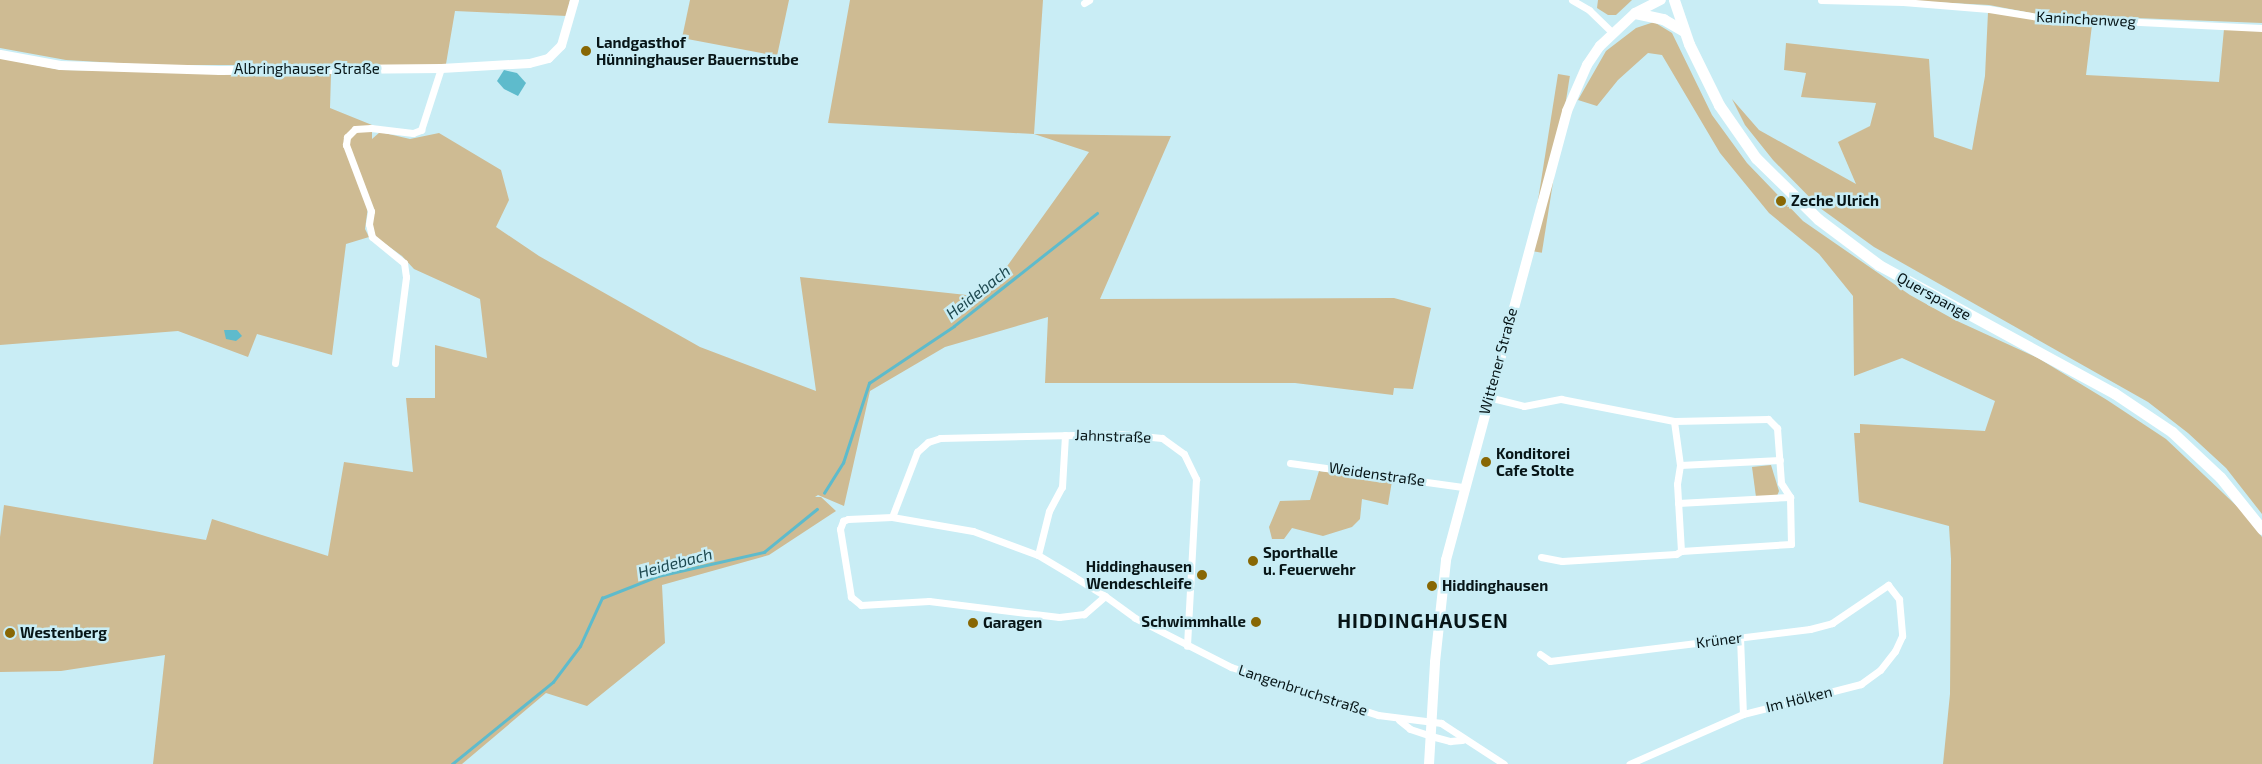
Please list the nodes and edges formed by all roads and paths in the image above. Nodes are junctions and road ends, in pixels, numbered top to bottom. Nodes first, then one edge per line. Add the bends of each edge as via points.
1 (574, 0) edge
2 (1572, 0) edge
3 (1661, 0) edge
4 (1674, 0) edge
5 (1821, 0) edge
6 (1641, 7) edge
7 (2262, 28) edge
8 (1684, 31) junction
9 (1612, 32) junction
10 (0, 54) edge
11 (441, 68) junction
12 (395, 363) dead end
13 (1488, 397) junction
14 (1674, 421) junction
15 (1065, 435) junction
16 (1780, 460) junction
17 (1290, 463) dead end
18 (1680, 465) junction
19 (1464, 487) junction
20 (1790, 497) junction
21 (1678, 503) junction
22 (892, 517) junction
23 (2262, 529) edge
24 (1681, 551) junction
25 (1038, 555) junction
26 (1541, 557) dead end
27 (1888, 585) joint
28 (1104, 596) junction
29 (1740, 637) junction
30 (1187, 646) junction
31 (1540, 654) dead end
32 (1743, 714) junction
33 (1399, 720) junction
34 (1432, 720) junction
35 (1431, 736) junction
36 (1462, 740) junction
37 (1429, 764) edge
38 (1504, 764) edge
39 (1629, 764) edge

1 - 11 street, Albringhauser Straße via 561,45 548,58 529,63
2 - 9 street via 1589,10
3 - 6 main road, Wittener Straße
4 - 8 main road, Querspange
5 - 7 street, Kaninchenweg via 1903,2 1989,9 2038,17
6 - 8 main road
6 - 9 main road, Wittener Straße
8 - 23 main road, Querspange via 1719,106 1756,158 1818,219 1879,265 2114,393 2172,432 2220,477
9 - 13 main road, Wittener Straße via 1587,65 1567,111
10 - 11 street, Albringhauser Straße via 70,66 219,70
11 - 12 street via 421,130 413,133 355,129 347,137 346,145 371,211 372,237 404,263 406,276
13 - 14 street via 1524,406 1561,399
13 - 19 main road, Wittener Straße
14 - 16 street via 1768,419 1777,428
14 - 18 street
15 - 22 street, Jahnstraße via 961,435 928,442 917,452
15 - 25 street via 1062,487 1049,511
15 - 30 street, Jahnstraße via 1143,434 1174,445 1184,454 1196,479
16 - 18 street
16 - 20 street via 1781,482
17 - 19 street, Weidenstraße
18 - 21 street
19 - 34 main road, Wittener Straße via 1442,584
20 - 21 street
20 - 24 street via 1791,544
21 - 24 street
22 - 25 street, Langenbruchstraße via 973,531
22 - 28 street, Langenbruchstraße via 843,521 840,529 854,602 966,604 1060,617 1084,614
24 - 26 street via 1676,554 1562,561
25 - 28 street, Langenbruchstraße
27 - 29 street, Krüner via 1832,623 1810,629
27 - 32 street, Im Hölken via 1899,599 1902,636 1880,670 1861,684
28 - 30 street, Langenbruchstraße via 1135,618
29 - 31 street, Krüner via 1550,661
29 - 32 street
30 - 33 street, Langenbruchstraße via 1281,686
32 - 39 street, Im Hölken
33 - 34 street, Langenbruchstraße
33 - 35 street, Langenbruchstraße via 1410,729
34 - 35 main road, Wittener Straße
34 - 36 street
35 - 36 street via 1450,741
35 - 37 main road, Wittener Straße
36 - 38 street via 1486,750

